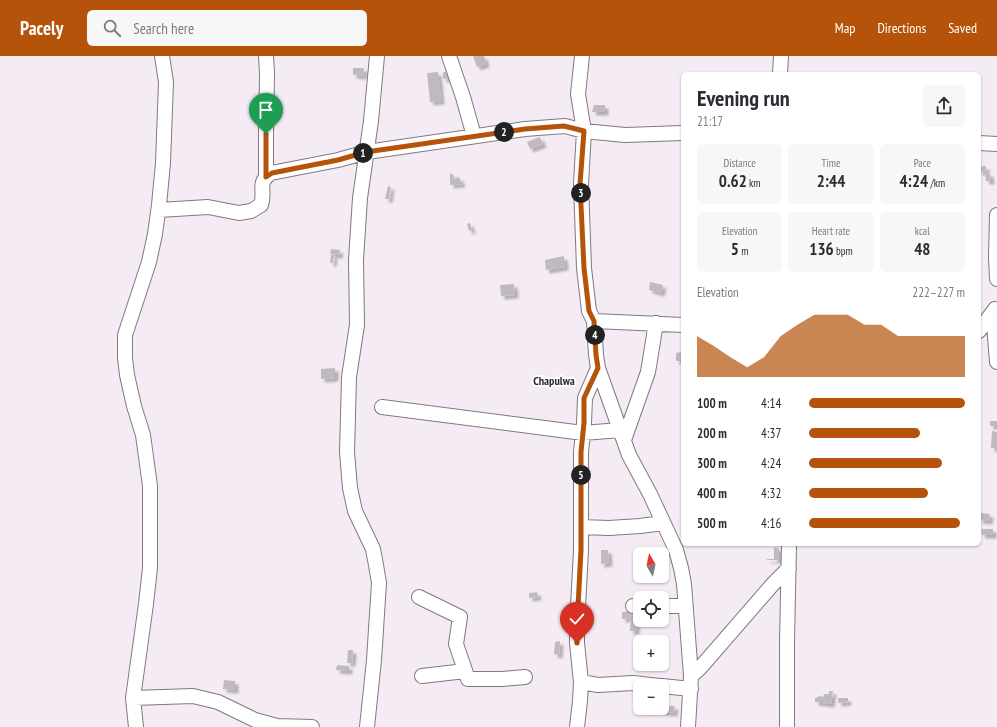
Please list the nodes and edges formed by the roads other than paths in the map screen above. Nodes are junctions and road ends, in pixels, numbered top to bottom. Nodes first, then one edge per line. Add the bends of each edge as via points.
1 (162, 56) edge
2 (266, 56) edge
3 (377, 56) edge
4 (449, 56) edge
5 (582, 56) edge
6 (781, 56) edge
7 (780, 72) edge
8 (584, 131) junction
9 (681, 133) edge
10 (474, 136) junction
11 (981, 143) edge
12 (997, 144) edge
13 (366, 152) junction
14 (266, 177) junction
15 (159, 210) junction
16 (997, 215) edge
17 (997, 279) edge
18 (995, 309) edge
19 (594, 321) junction
20 (656, 323) junction
21 (681, 325) edge
22 (981, 328) edge
23 (997, 362) edge
24 (598, 368) junction
25 (382, 407) dead end
26 (583, 433) junction
27 (622, 435) junction
28 (663, 523) junction
29 (581, 527) junction
30 (798, 546) edge
31 (789, 556) edge
32 (419, 597) dead end
33 (669, 606) edge
34 (686, 606) junction
35 (465, 671) junction
36 (422, 676) dead end
37 (525, 677) dead end
38 (581, 682) junction
39 (691, 682) junction
40 (633, 683) edge
41 (669, 685) edge
42 (133, 698) junction
43 (245, 721) edge
44 (276, 726) edge
45 (136, 727) edge
46 (312, 727) edge
47 (367, 727) edge
48 (577, 727) edge
49 (688, 727) edge
50 (787, 727) edge

1 - 15 street via 166,82
2 - 14 street
3 - 13 street
4 - 10 street
5 - 8 street via 578,94
6 - 7 street
8 - 9 street via 625,135
8 - 10 street via 564,126
8 - 19 street via 580,184 584,268 589,311
10 - 13 street
11 - 12 street
13 - 14 street via 272,173
13 - 47 street via 356,260 357,325 349,377 347,452 355,511 373,549 378,583
14 - 15 street via 262,183 261,205 251,211 238,213 208,207
15 - 42 street via 148,262 126,335 127,375 143,435 150,486 150,568
16 - 17 street
18 - 22 street
18 - 23 street
19 - 20 street
19 - 24 street
20 - 21 street
20 - 27 street via 648,372
24 - 26 street via 584,398
24 - 27 street
25 - 26 street
26 - 27 street
26 - 29 street
27 - 28 street via 629,455
28 - 29 street via 609,528
28 - 34 street via 676,550 681,568
29 - 38 street via 577,626
30 - 31 street
31 - 39 street via 773,584 700,668
31 - 50 street
32 - 35 street via 460,617 456,644
33 - 34 street
34 - 39 street
35 - 36 street
35 - 37 street via 468,679 502,680
38 - 40 street via 598,685
38 - 48 street
39 - 41 street
39 - 49 street
42 - 43 street via 193,696 218,702
42 - 45 street
43 - 44 street via 255,720
44 - 46 street

